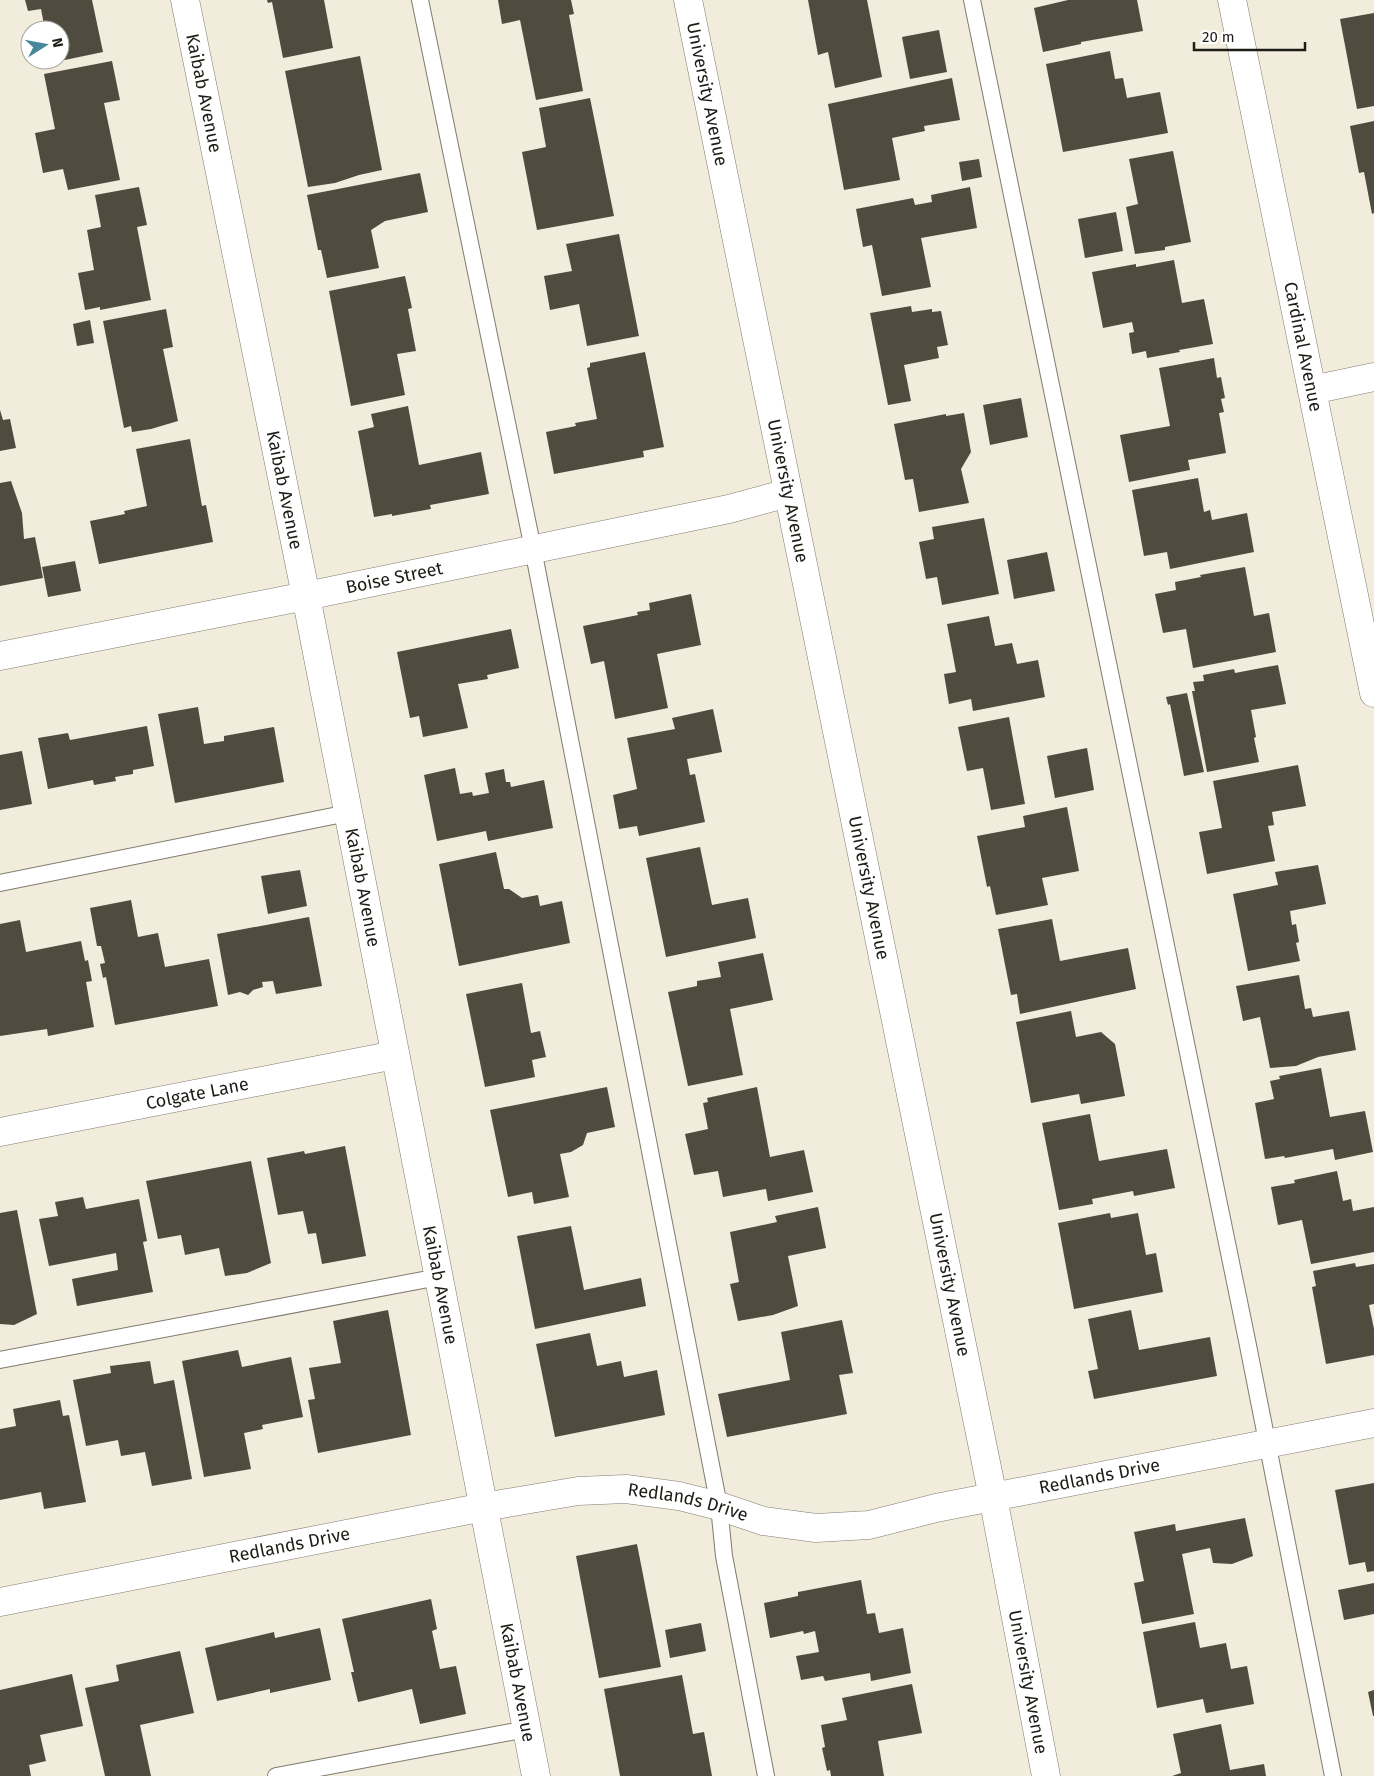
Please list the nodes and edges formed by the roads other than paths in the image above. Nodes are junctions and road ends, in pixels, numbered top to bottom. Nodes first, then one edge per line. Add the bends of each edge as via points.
1 (185, 0) edge
2 (420, 0) edge
3 (688, 0) edge
4 (972, 0) edge
5 (1232, 0) edge
6 (1374, 377) edge
7 (1312, 390) junction
8 (788, 494) junction
9 (533, 549) junction
10 (306, 596) junction
11 (0, 656) edge
12 (1374, 693) edge
13 (348, 813) junction
14 (0, 883) edge
15 (395, 1055) junction
16 (0, 1132) edge
17 (439, 1277) junction
18 (0, 1360) edge
19 (1374, 1423) edge
20 (1269, 1444) junction
21 (993, 1497) junction
22 (720, 1506) junction
23 (484, 1507) junction
24 (0, 1602) edge
25 (527, 1728) junction
26 (276, 1776) edge
27 (536, 1776) edge
28 (766, 1776) edge
29 (1046, 1776) edge
30 (1333, 1776) edge

1 - 10 street, Kaibab Avenue
2 - 9 lane
3 - 8 street, University Avenue
4 - 20 lane
5 - 7 street, Cardinal Avenue
6 - 7 street
7 - 12 street, Cardinal Avenue
8 - 9 street, Boise Street
8 - 21 street, University Avenue
9 - 10 street, Boise Street
9 - 22 lane
10 - 11 street, Boise Street
10 - 13 street, Kaibab Avenue
13 - 14 lane
13 - 15 street, Kaibab Avenue
15 - 16 street, Colgate Lane
15 - 17 street, Kaibab Avenue
17 - 18 lane
17 - 23 street, Kaibab Avenue
19 - 20 street, Redlands Drive
20 - 21 street, Redlands Drive
20 - 30 lane
21 - 22 street, Redlands Drive via 869,1525 816,1528 763,1522
21 - 29 street, University Avenue
22 - 23 street, Redlands Drive via 626,1489 578,1491
22 - 28 lane via 724,1556
23 - 24 street, Redlands Drive
23 - 25 street, Kaibab Avenue
25 - 26 lane
25 - 27 street, Kaibab Avenue

